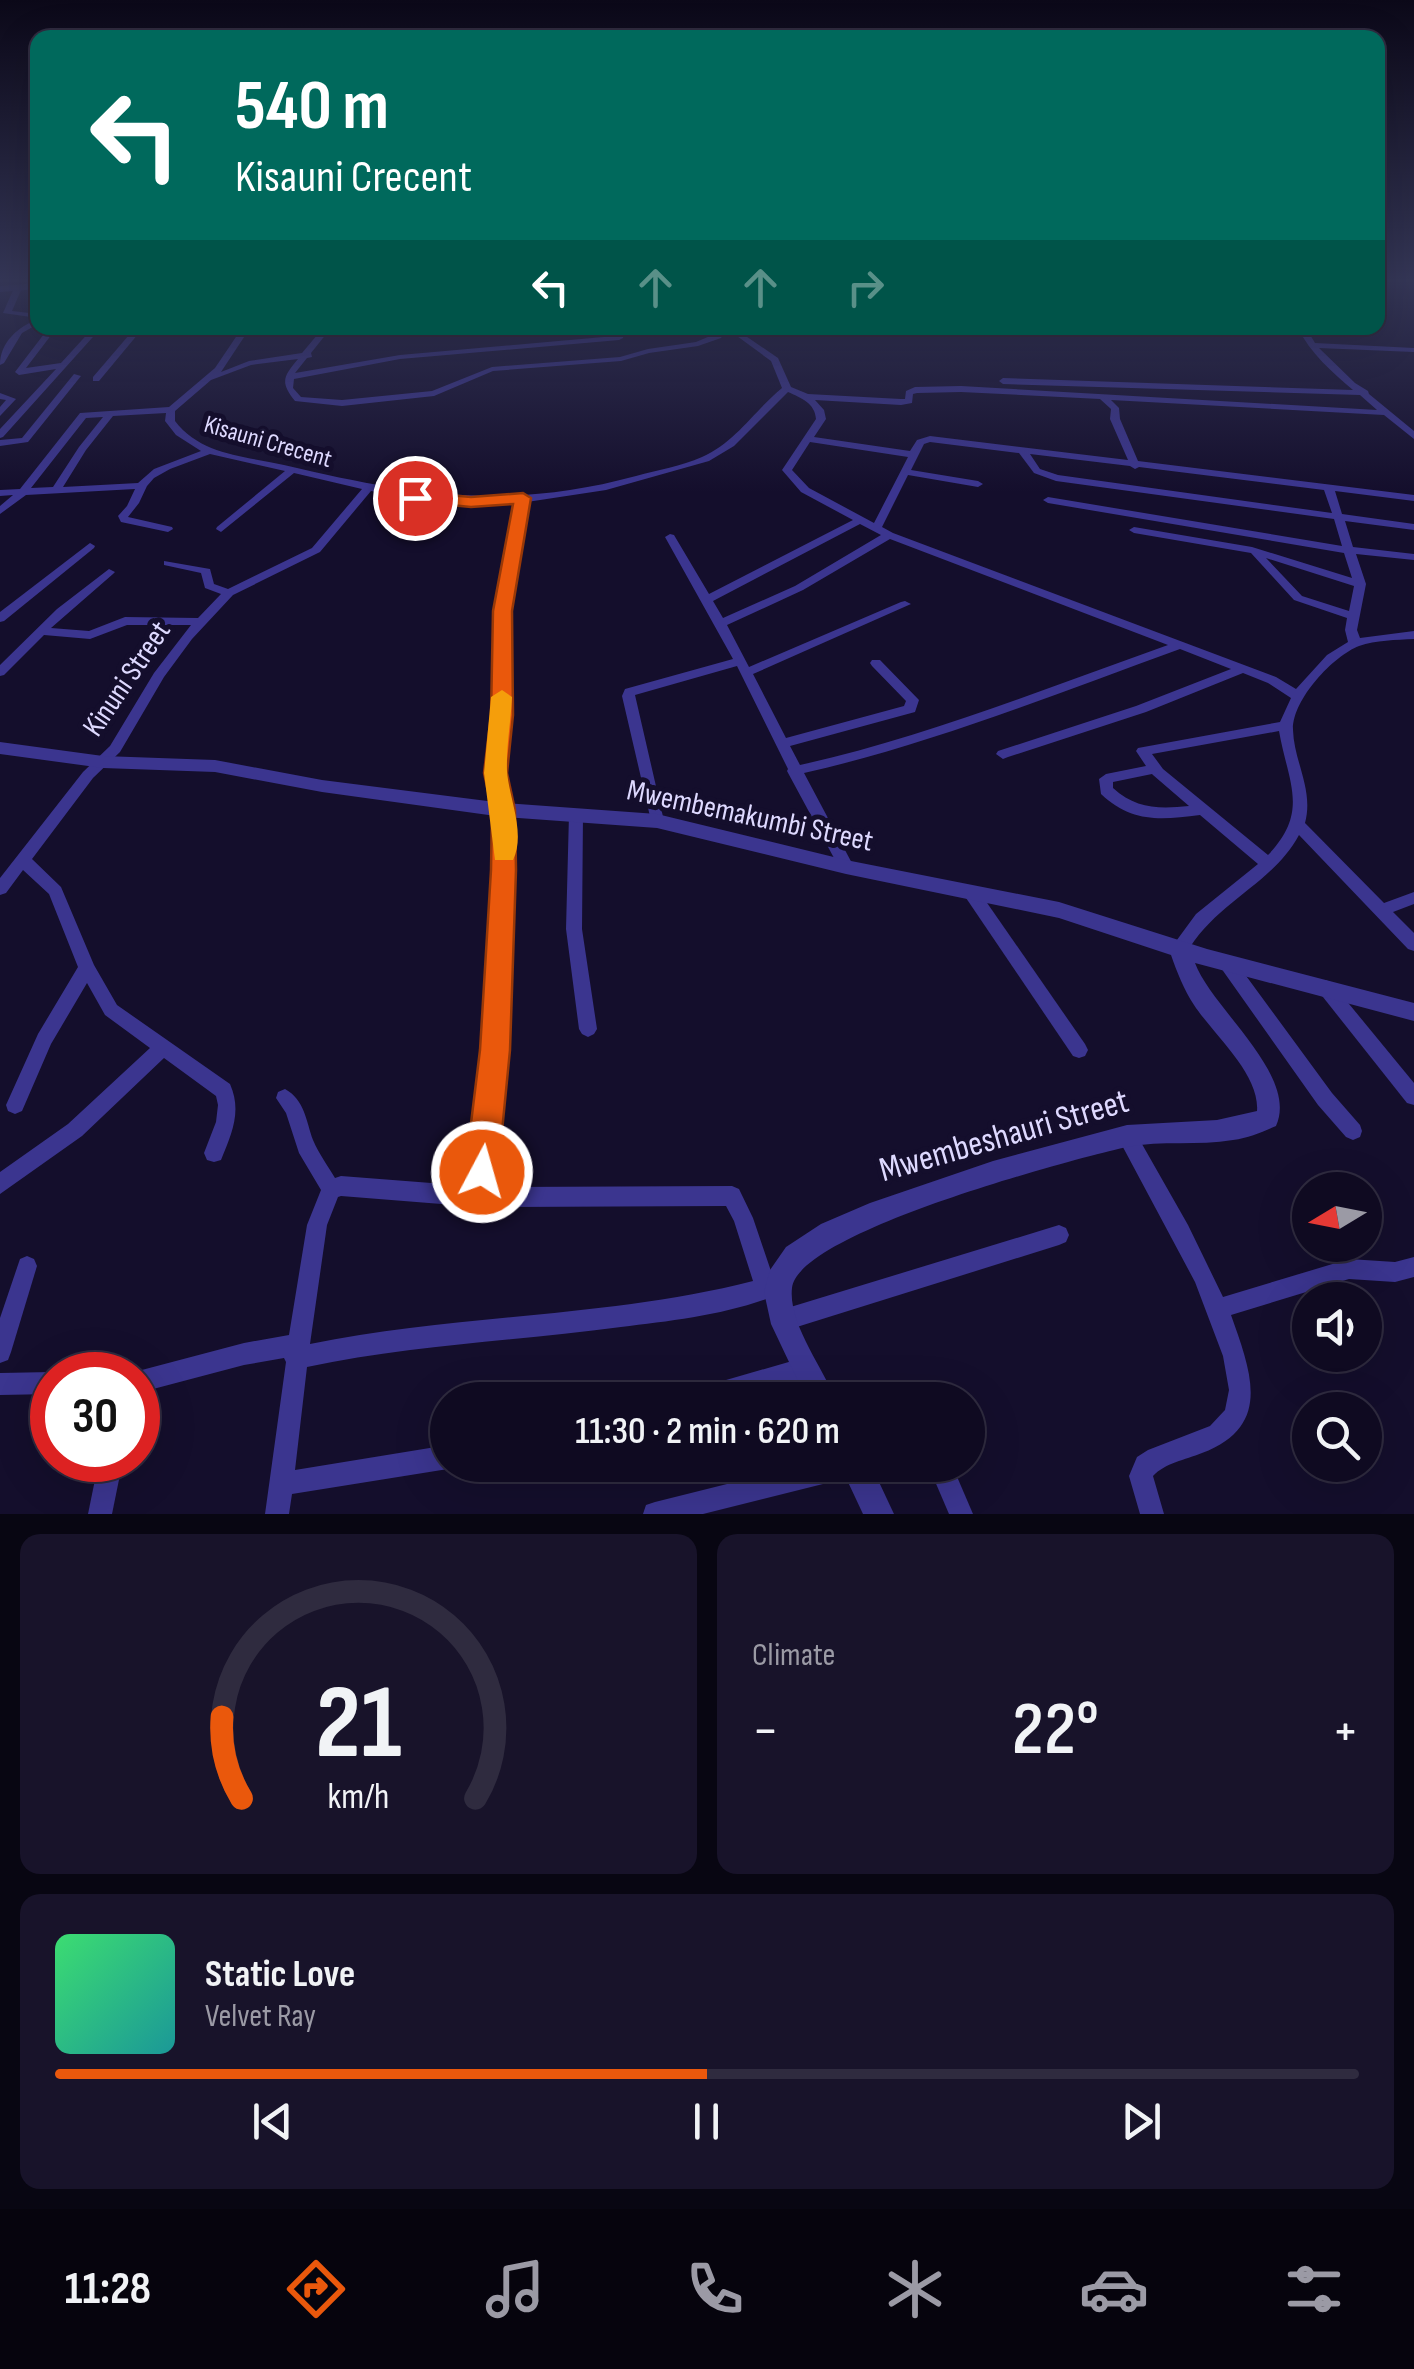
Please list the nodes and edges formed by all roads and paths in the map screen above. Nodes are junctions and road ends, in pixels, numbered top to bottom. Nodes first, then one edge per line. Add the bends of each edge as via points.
1 (35, 351) edge
2 (76, 351) edge
3 (119, 351) edge
4 (232, 351) edge
5 (311, 351) edge
6 (462, 351) edge
7 (650, 351) edge
8 (762, 351) edge
9 (1317, 351) edge
10 (308, 355) junction
11 (62, 365) junction
12 (77, 376) dead end
13 (289, 377) junction
14 (96, 378) dead end
15 (1003, 381) dead end
16 (203, 382) junction
17 (787, 388) junction
18 (1366, 393) junction
19 (0, 396) edge
20 (807, 397) junction
21 (1103, 398) junction
22 (171, 410) junction
23 (0, 413) edge
24 (1388, 413) junction
25 (111, 414) junction
26 (0, 435) edge
27 (1414, 436) edge
28 (808, 440) junction
29 (0, 443) edge
30 (212, 450) junction
31 (1022, 451) junction
32 (915, 455) junction
33 (1136, 466) junction
34 (292, 470) junction
35 (906, 472) junction
36 (978, 484) dead end
37 (142, 486) junction
38 (367, 489) junction
39 (1329, 489) junction
40 (24, 492) junction
41 (55, 492) junction
42 (0, 493) edge
43 (523, 498) junction
44 (1414, 498) edge
45 (1048, 500) dead end
46 (0, 511) edge
47 (1335, 517) junction
48 (858, 521) junction
49 (1414, 527) edge
50 (168, 529) dead end
51 (220, 529) dead end
52 (1134, 530) dead end
53 (882, 532) junction
54 (670, 536) dead end
55 (90, 546) dead end
56 (1252, 550) junction
57 (1346, 550) junction
58 (1414, 558) edge
59 (168, 564) dead end
60 (109, 572) dead end
61 (1360, 584) junction
62 (229, 594) junction
63 (708, 598) junction
64 (905, 604) dead end
65 (1353, 616) junction
66 (0, 618) edge
67 (202, 622) junction
68 (721, 623) junction
69 (40, 631) junction
70 (1414, 635) edge
71 (1355, 643) junction
72 (1180, 645) junction
73 (876, 663) dead end
74 (745, 666) junction
75 (1242, 669) junction
76 (0, 672) edge
77 (1297, 696) junction
78 (1284, 726) junction
79 (782, 743) junction
80 (0, 748) edge
81 (1003, 754) dead end
82 (104, 762) junction
83 (1156, 769) junction
84 (794, 771) junction
85 (1203, 809) junction
86 (504, 810) junction
87 (576, 814) junction
88 (657, 820) junction
89 (1298, 825) junction
90 (22, 859) junction
91 (1266, 864) junction
92 (846, 866) junction
93 (0, 889) edge
94 (970, 891) junction
95 (1414, 898) edge
96 (1382, 910) junction
97 (1414, 944) edge
98 (1180, 949) junction
99 (1227, 963) junction
100 (87, 968) junction
101 (1324, 986) junction
102 (1414, 1012) edge
103 (588, 1028) dead end
104 (164, 1047) junction
105 (1079, 1050) dead end
106 (1414, 1097) edge
107 (285, 1098) dead end
108 (14, 1105) dead end
109 (1353, 1131) dead end
110 (1127, 1136) junction
111 (214, 1153) dead end
112 (0, 1184) edge
113 (330, 1189) junction
114 (479, 1198) junction
115 (1058, 1235) dead end
116 (28, 1266) dead end
117 (1414, 1267) edge
118 (771, 1288) junction
119 (1218, 1309) junction
120 (7, 1310) edge
121 (784, 1320) junction
122 (0, 1352) edge
123 (296, 1352) junction
124 (806, 1368) junction
125 (160, 1376) edge
126 (757, 1382) edge
127 (813, 1382) edge
128 (0, 1384) edge
129 (30, 1384) edge
130 (430, 1460) edge
131 (107, 1482) edge
132 (784, 1482) edge
133 (862, 1482) edge
134 (947, 1482) edge
135 (280, 1484) junction
136 (100, 1514) edge
137 (277, 1514) edge
138 (655, 1514) edge
139 (879, 1514) edge
140 (961, 1514) edge
141 (1152, 1514) edge

1 - 11 street via 19,372
2 - 11 street
3 - 14 street
4 - 16 street, Kisauni Crecent
5 - 10 street
6 - 13 street
7 - 13 street via 607,361 501,367 443,391 326,404 298,398
8 - 17 street via 775,360
9 - 18 street
10 - 13 street
10 - 16 street via 249,363
11 - 26 street
12 - 29 street via 25,440
15 - 18 street
16 - 22 street, Kisauni Crecent
17 - 20 street
17 - 43 street, Kisauni Crecent via 712,456 622,485
18 - 24 street
19 - 23 street via 12,399
20 - 21 street via 901,402 915,390 949,389
20 - 28 street via 821,414
21 - 24 street
21 - 33 street via 1115,408
22 - 25 street
22 - 30 street, Kisauni Crecent via 178,433
24 - 27 street
25 - 40 street via 79,418
25 - 41 street
28 - 32 street
28 - 48 street via 787,465 788,473
30 - 34 street, Kisauni Crecent
30 - 37 street
31 - 32 street via 930,440 920,442
31 - 33 street
31 - 47 street via 1037,472 1056,478
32 - 35 street
33 - 39 street
34 - 38 street, Kisauni Crecent
34 - 51 street
35 - 36 street
35 - 53 street
37 - 41 street
37 - 50 street via 123,519
38 - 43 street, Kisauni Crecent via 448,501
38 - 62 street, Kinuni Street via 316,550
39 - 44 street
39 - 47 street
40 - 41 street
40 - 42 street
40 - 46 street
43 - 86 street via 503,611 496,773
45 - 57 street
47 - 49 street
47 - 57 street
48 - 53 street
48 - 63 street
52 - 56 street
53 - 68 street via 799,588
53 - 72 street
54 - 63 street
55 - 66 street
56 - 61 street
56 - 65 street via 1298,598
57 - 58 street
57 - 61 street
59 - 62 street via 206,571 209,586
60 - 69 street
61 - 65 street
62 - 67 street, Kinuni Street
63 - 68 street
64 - 74 street
65 - 71 street
67 - 69 street via 125,622 90,635
67 - 82 street, Kinuni Street
68 - 74 street
69 - 76 street
70 - 71 street
71 - 77 street
72 - 75 street
72 - 84 street via 963,726
73 - 79 street via 913,700 910,708
74 - 79 street
74 - 88 street via 630,692
75 - 77 street
75 - 81 street
77 - 78 street
78 - 83 street via 1146,748 1143,754
78 - 89 street via 1300,786
79 - 84 street
80 - 82 street, Mwembemakumbi Street
82 - 86 street, Mwembemakumbi Street via 215,766
82 - 90 street, Kinuni Street
83 - 85 street
83 - 85 street via 1106,779 1106,790 1147,815
84 - 92 street
85 - 91 street
86 - 87 street, Mwembemakumbi Street
86 - 114 street via 495,1050
87 - 88 street, Mwembemakumbi Street
87 - 103 street via 574,930
88 - 92 street, Mwembemakumbi Street
89 - 91 street
89 - 96 street
90 - 93 street, Kinuni Street
90 - 100 street via 55,890
91 - 98 street via 1199,922
92 - 94 street, Mwembemakumbi Street
94 - 98 street, Mwembemakumbi Street via 1060,910
94 - 105 street
95 - 96 street
96 - 97 street
98 - 99 street, Mwembemakumbi Street
98 - 110 street, Mwembeshauri Street via 1203,1001 1272,1105 1268,1118 1255,1125
99 - 101 street, Mwembemakumbi Street
99 - 109 street
100 - 104 street via 111,1010
100 - 108 street
101 - 102 street, Mwembemakumbi Street
101 - 106 street
104 - 111 street via 212,1079 228,1099
104 - 112 street via 75,1130
107 - 113 street
110 - 118 street, Mwembeshauri Street via 869,1215 790,1257
110 - 119 street
113 - 114 street
113 - 123 street via 317,1224
114 - 118 street via 732,1196
115 - 121 street
116 - 120 street
117 - 119 street via 1349,1269
118 - 121 street
118 - 123 street via 559,1324
119 - 141 street via 1235,1354 1237,1414 1220,1434 1145,1464 1141,1476
120 - 122 street
121 - 124 street
123 - 125 street via 244,1354
123 - 135 street
124 - 126 street
124 - 127 street
128 - 129 street
130 - 135 street
131 - 136 street
132 - 138 street
133 - 139 street
134 - 140 street
135 - 137 street

